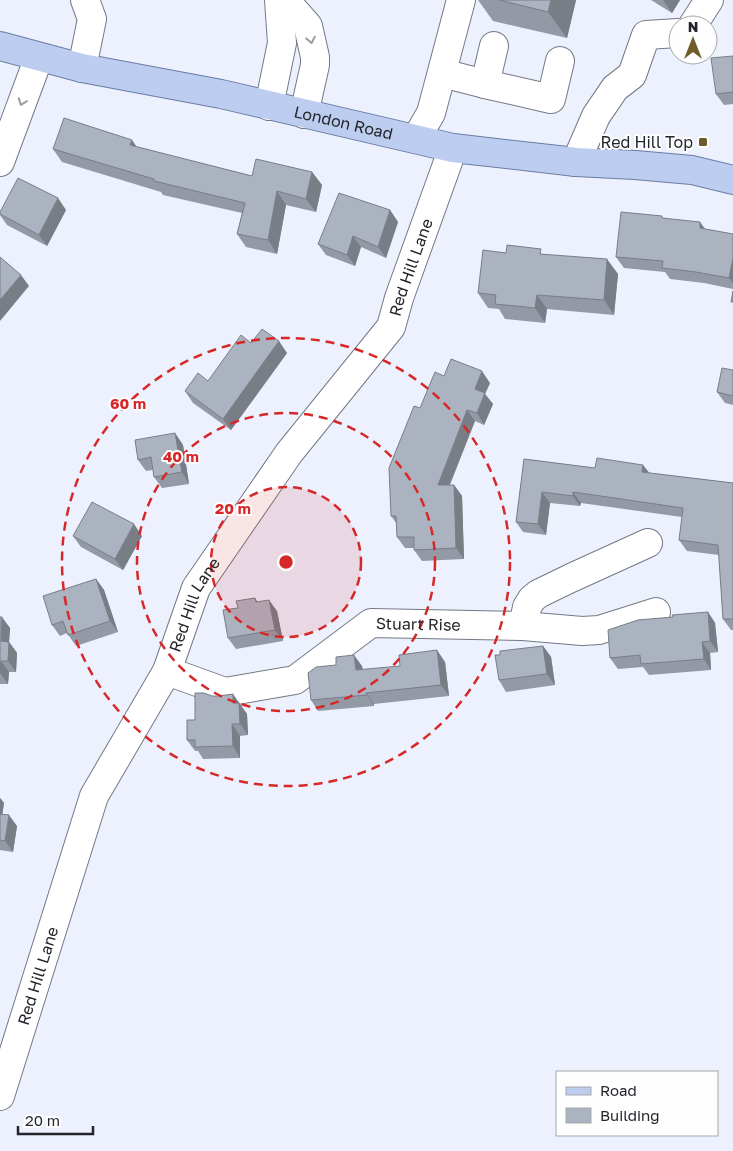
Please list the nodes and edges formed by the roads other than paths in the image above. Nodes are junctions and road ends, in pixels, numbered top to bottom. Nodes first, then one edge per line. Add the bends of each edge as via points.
1 (85, 0) edge
2 (279, 0) edge
3 (285, 0) edge
4 (461, 0) edge
5 (709, 0) edge
6 (699, 15) edge
7 (668, 34) edge
8 (0, 46) edge
9 (494, 46) dead end
10 (39, 56) junction
11 (560, 61) dead end
12 (82, 68) junction
13 (442, 73) junction
14 (485, 84) junction
15 (269, 106) junction
16 (304, 114) junction
17 (416, 139) junction
18 (453, 148) junction
19 (733, 161) edge
20 (0, 162) edge
21 (576, 162) junction
22 (692, 170) junction
23 (733, 180) edge
24 (648, 543) dead end
25 (656, 612) dead end
26 (534, 627) junction
27 (167, 671) junction
28 (0, 1096) edge

1 - 12 street via 92,19
2 - 15 street via 282,43
3 -> 16 street via 308,26 315,57
4 - 13 street
5 - 6 street
7 - 21 street via 646,35 632,75 615,88 596,116
8 - 10 main road, London Road
9 - 14 street
10 - 12 main road, London Road
10 -> 20 street
11 - 14 street via 551,98
12 - 15 main road, London Road
13 - 14 street
13 - 17 street via 431,113
15 - 16 main road, London Road
16 - 17 main road, London Road
17 - 18 main road, London Road
18 - 21 main road, London Road
18 - 27 street, Red Hill Lane via 390,327 288,453 196,588
19 - 22 main road, London Road
21 - 22 main road, London Road
22 - 23 main road, London Road
24 - 26 street via 538,594 527,607
25 - 26 street, Stuart Rise via 599,630
26 - 27 street, Stuart Rise via 371,623 296,680 225,692
27 - 28 street, Red Hill Lane via 94,796

